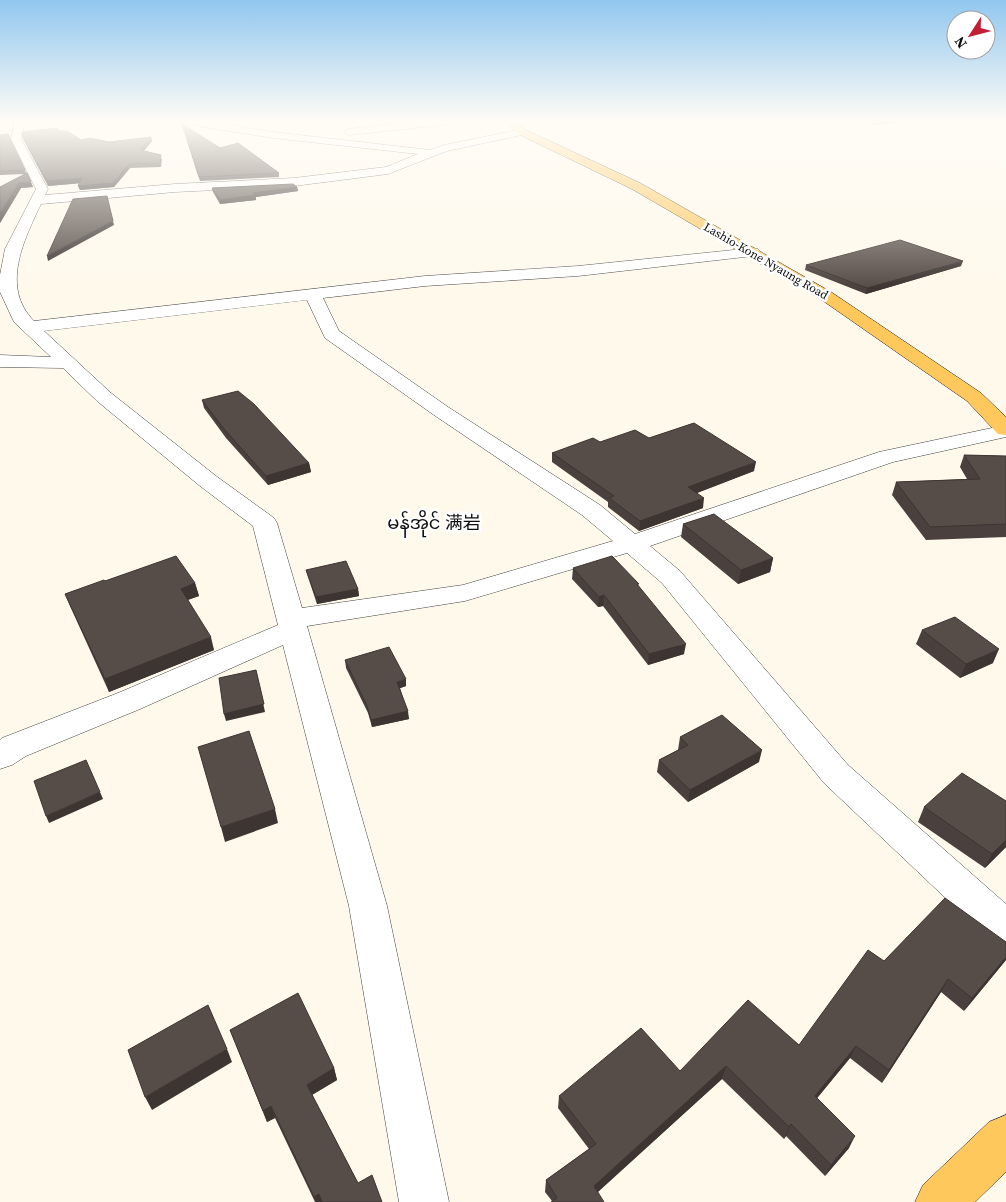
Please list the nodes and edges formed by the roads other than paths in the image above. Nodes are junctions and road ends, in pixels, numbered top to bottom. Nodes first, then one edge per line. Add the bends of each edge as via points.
1 (33, 176) edge
2 (340, 176) edge
3 (615, 176) edge
4 (37, 200) junction
5 (753, 252) junction
6 (4, 276) edge
7 (313, 294) junction
8 (30, 326) junction
9 (0, 361) edge
10 (69, 363) junction
11 (1006, 430) edge
12 (631, 544) junction
13 (292, 624) junction
14 (0, 756) edge
15 (1006, 929) edge
16 (1006, 1140) edge
17 (424, 1202) edge
18 (940, 1202) edge

1 - 4 street via 42,189
2 - 4 street
3 - 5 main road, Lashio-Kone Nyaung Road
4 - 6 street via 12,249
5 - 7 street
5 - 11 main road, Lashio-Kone Nyaung Road via 825,295 974,397
6 - 8 street via 20,318
7 - 8 street
7 - 12 street via 331,334 590,510
8 - 10 street
9 - 10 street
10 - 13 street via 126,415 264,523
11 - 12 street via 888,457
12 - 13 street via 465,593
12 - 15 street via 671,577 836,774
13 - 14 street via 129,701 14,747
13 - 17 street via 368,906
16 - 18 main road

